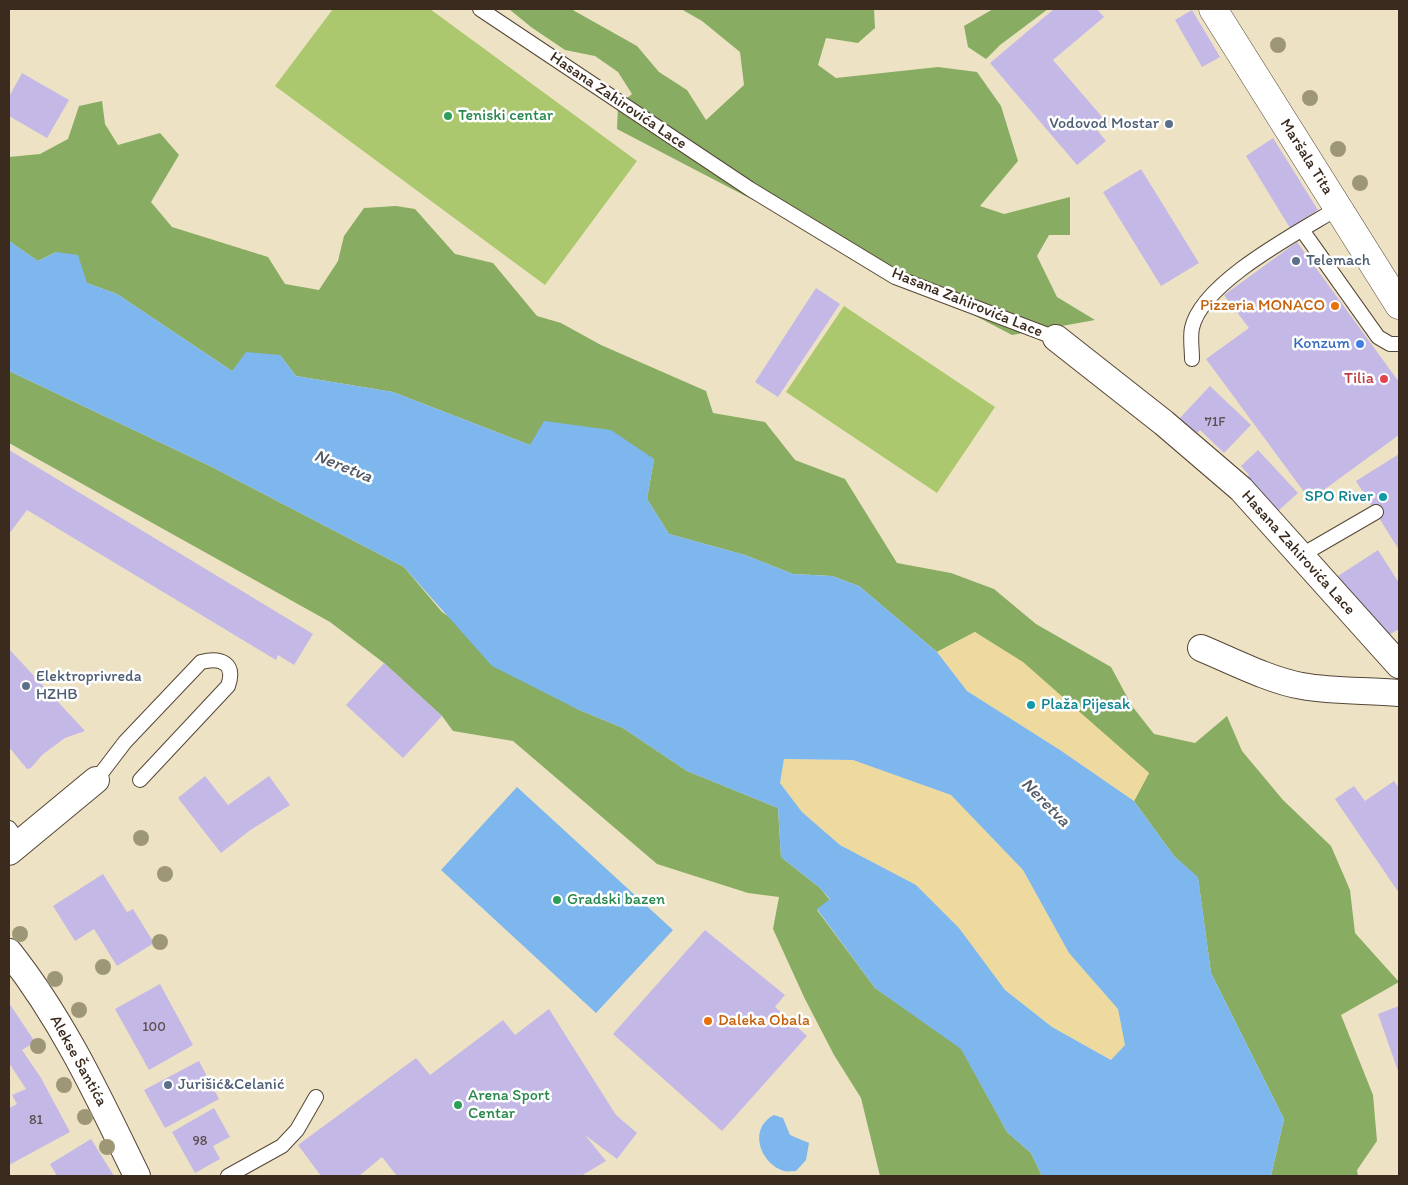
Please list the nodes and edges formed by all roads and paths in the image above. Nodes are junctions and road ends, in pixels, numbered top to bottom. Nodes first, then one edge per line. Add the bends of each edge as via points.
1 (480, 9) edge
2 (1213, 9) edge
3 (1338, 208) junction
4 (1302, 230) junction
5 (1399, 305) edge
6 (1056, 338) joint
7 (1399, 344) edge
8 (1192, 359) dead end
9 (1376, 512) dead end
10 (1300, 556) junction
11 (1201, 648) dead end
12 (1399, 665) edge
13 (1399, 693) edge
14 (96, 780) joint
15 (140, 780) dead end
16 (13, 841) edge
17 (9, 952) edge
18 (316, 1097) dead end
19 (137, 1176) edge
20 (228, 1176) edge

1 - 6 lane, Hasana Zahirovića Lace via 750,189 896,277
2 - 3 street, Maršala Tita
3 - 4 lane
3 - 5 street, Maršala Tita
4 - 7 lane via 1378,337 1390,344
4 - 8 lane via 1217,288 1198,313 1192,328
6 - 10 street, Hasana Zahirovića Lace via 1164,422 1241,489
9 - 10 lane
10 - 12 street, Hasana Zahirovića Lace
11 - 13 street via 1300,686
14 - 15 lane via 125,742 201,662 223,661 228,668 228,686
14 - 16 street
17 - 19 street, Alekse Šantića via 77,1054
18 - 20 lane via 297,1130 282,1146

